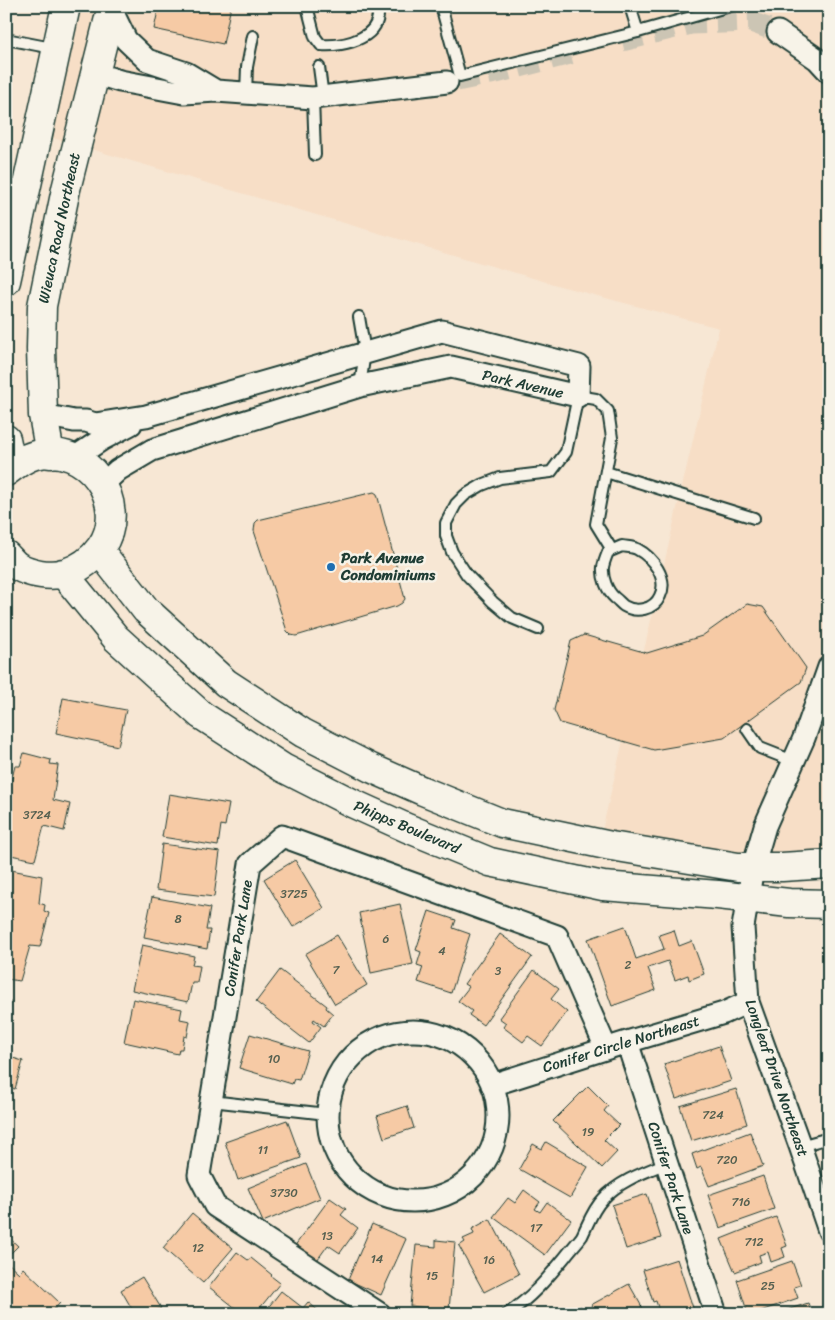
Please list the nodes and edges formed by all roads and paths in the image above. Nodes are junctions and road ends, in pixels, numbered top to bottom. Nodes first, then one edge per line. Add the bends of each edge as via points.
1 (66, 6) edge
2 (77, 6) edge
3 (307, 6) edge
4 (377, 6) edge
5 (441, 6) edge
6 (630, 6) edge
7 (730, 6) edge
8 (111, 8) edge
9 (638, 32) junction
10 (778, 32) tunnel mouth
11 (253, 36) dead end
12 (6, 38) edge
13 (58, 49) junction
14 (319, 67) dead end
15 (829, 72) edge
16 (94, 73) junction
17 (447, 82) tunnel mouth
18 (216, 91) junction
19 (246, 93) junction
20 (318, 97) junction
21 (315, 155) dead end
22 (6, 281) edge
23 (42, 306) junction
24 (358, 317) dead end
25 (366, 352) junction
26 (360, 386) junction
27 (578, 396) junction
28 (44, 415) junction
29 (146, 416) junction
30 (6, 439) edge
31 (62, 456) junction
32 (9, 470) edge
33 (606, 472) junction
34 (103, 484) junction
35 (754, 518) dead end
36 (99, 550) junction
37 (612, 550) junction
38 (8, 560) edge
39 (63, 573) junction
40 (538, 629) dead end
41 (829, 667) edge
42 (747, 729) dead end
43 (793, 760) junction
44 (829, 864) edge
45 (754, 867) junction
46 (747, 899) junction
47 (829, 904) edge
48 (748, 1002) junction
49 (627, 1042) junction
50 (606, 1048) junction
51 (492, 1085) junction
52 (211, 1101) junction
53 (327, 1114) junction
54 (829, 1138) edge
55 (800, 1146) junction
56 (667, 1163) junction
57 (829, 1231) edge
58 (380, 1314) edge
59 (507, 1314) edge
60 (716, 1314) edge

1 - 13 main road
2 - 16 main road via 70,38
3 - 4 lane via 315,38 321,45 330,46 369,34 377,24
5 - 9 lane via 460,76
6 - 9 lane
7 - 9 lane
8 - 16 main road, Wieuca Road Northeast
8 - 18 street via 126,40 147,60 186,73
10 - 15 street via 817,59
11 - 19 lane
12 - 13 lane
13 - 22 main road
13 - 23 main road via 66,83 32,237
14 - 20 lane
16 - 18 street via 184,93
16 - 23 main road, Wieuca Road Northeast
17 - 20 street
18 - 19 street
19 - 20 street
20 - 21 lane
23 - 28 main road, Wieuca Road Northeast
24 - 25 lane
25 - 26 lane
25 - 27 street, Park Avenue via 442,330 579,366
25 - 29 street, Park Avenue
26 - 27 street, Park Avenue via 450,367
26 - 34 street, Park Avenue via 152,450 118,470
27 - 33 lane via 596,399 608,411 612,438
27 - 40 lane via 566,452 551,472 500,478 482,485 456,504 446,523 446,536 452,552 467,575 512,618
28 - 29 street, Park Avenue via 95,424
28 - 31 main road, Wieuca Road Northeast
29 - 31 street, Park Avenue
30 - 32 main road
31 - 32 main road via 36,455 18,462
31 - 34 main road via 91,469
33 - 35 lane
33 - 37 lane via 596,524
34 - 36 main road via 110,502 111,522
36 - 39 main road via 77,569
36 - 45 main road via 146,610 226,683 303,733 371,768 502,823 610,846
37 - 37 lane via 608,552 603,568 605,584 612,596 624,606 638,610 651,606 660,596 663,583 659,570 635,548 622,546
38 - 39 main road via 36,574
39 - 46 main road, Phipps Boulevard via 116,638 201,715 283,768 354,804 490,862 603,886
41 - 43 street, Longleaf Drive Northeast
42 - 43 lane via 760,748
43 - 45 street, Longleaf Drive Northeast via 760,838
44 - 45 main road
45 - 46 street, Longleaf Drive Northeast
46 - 47 main road, Phipps Boulevard
46 - 48 street, Longleaf Drive Northeast via 743,927
48 - 49 street, Conifer Circle Northeast via 724,1013
48 - 55 street, Longleaf Drive Northeast
49 - 50 street, Conifer Circle Northeast
49 - 56 street, Conifer Park Lane
50 - 51 street, Conifer Circle Northeast
50 - 52 street, Conifer Park Lane via 557,936 282,836 250,864
51 - 53 street via 480,1064 468,1052 443,1036 418,1031 390,1034 363,1046 343,1067 332,1086
51 - 53 street via 497,1102 497,1132 491,1151 473,1176 449,1194 420,1201 394,1199 367,1188 351,1175 334,1150
52 - 53 lane
52 - 58 street, Conifer Park Lane via 199,1175 215,1206
54 - 55 lane
55 - 57 street, Longleaf Drive Northeast
56 - 59 lane via 636,1176 602,1199 581,1237 542,1286
56 - 60 street, Conifer Park Lane

